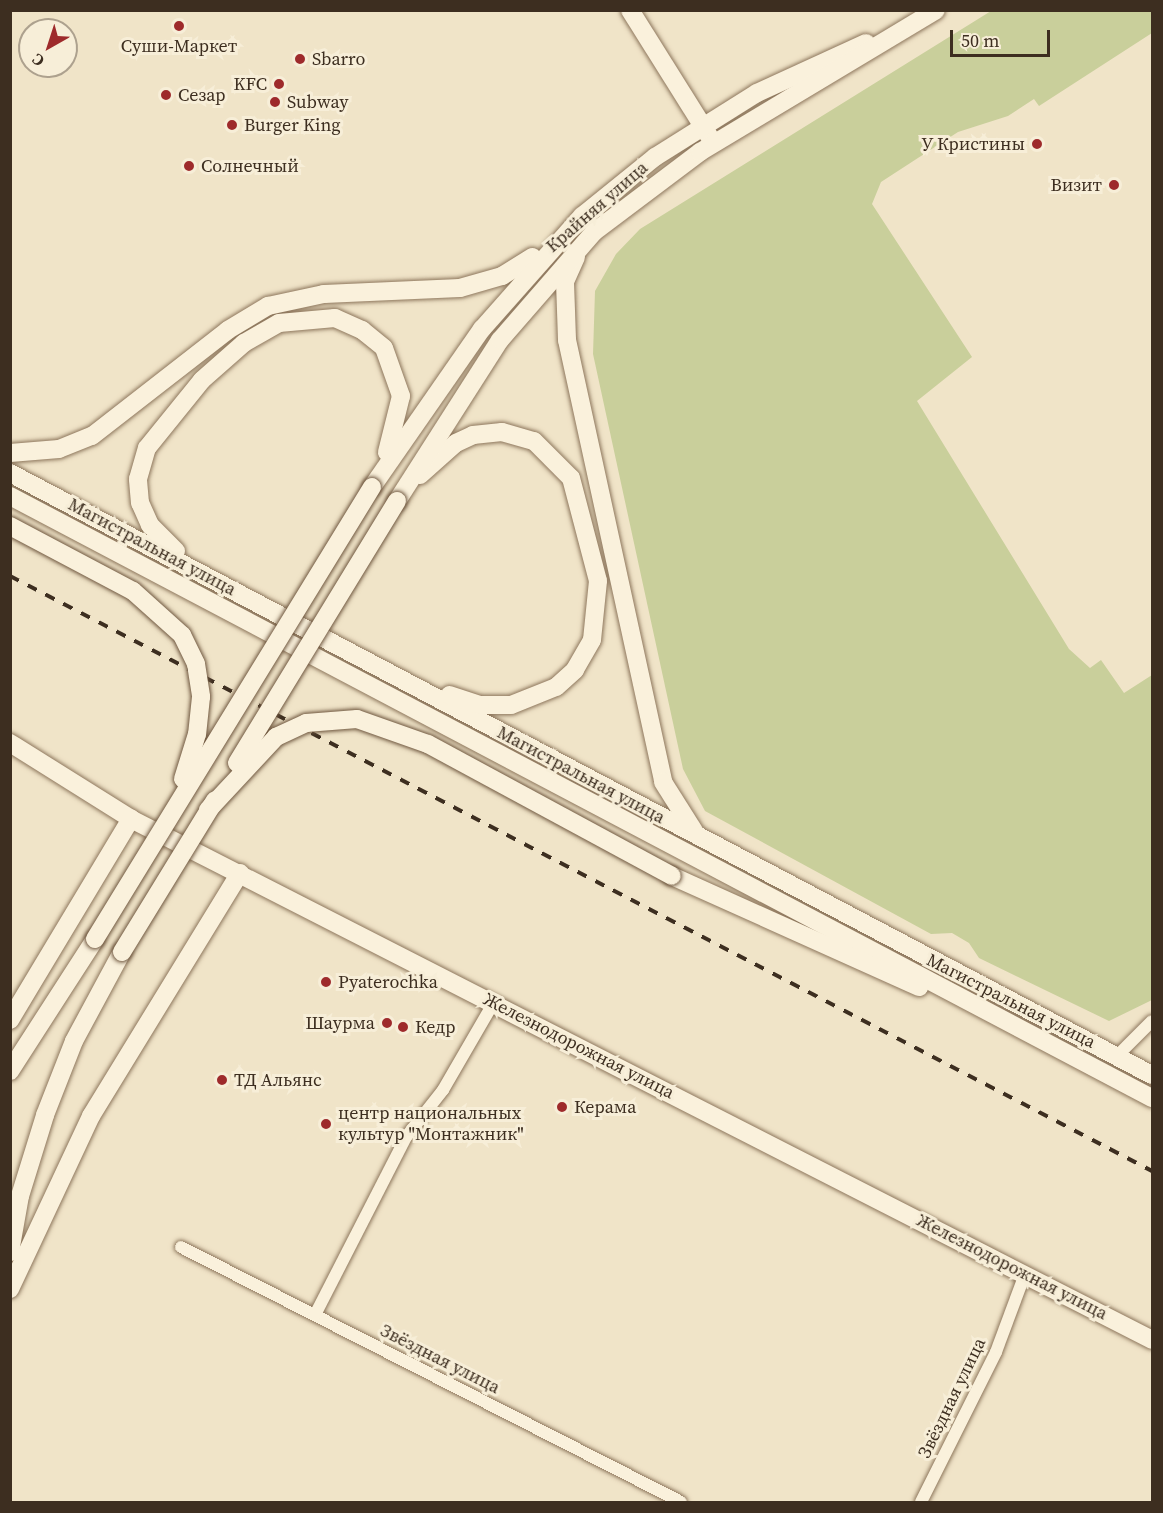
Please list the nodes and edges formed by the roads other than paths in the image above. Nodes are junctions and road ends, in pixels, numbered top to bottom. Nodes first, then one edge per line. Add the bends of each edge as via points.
1 (630, 10) edge
2 (936, 10) edge
3 (907, 27) junction
4 (703, 126) junction
5 (713, 143) junction
6 (582, 216) junction
7 (594, 232) junction
8 (10, 453) edge
9 (10, 473) edge
10 (372, 487) junction
11 (10, 496) edge
12 (397, 501) junction
13 (10, 526) edge
14 (271, 611) junction
15 (341, 648) junction
16 (10, 743) edge
17 (208, 810) junction
18 (172, 811) junction
19 (131, 819) junction
20 (709, 843) junction
21 (240, 873) junction
22 (494, 1002) junction
23 (10, 1020) edge
24 (1152, 1021) edge
25 (1036, 1036) junction
26 (1117, 1056) junction
27 (10, 1071) edge
28 (1152, 1075) edge
29 (1152, 1098) edge
30 (181, 1247) dead end
31 (10, 1252) edge
32 (1025, 1274) junction
33 (10, 1289) edge
34 (315, 1315) junction
35 (1152, 1340) edge
36 (681, 1503) edge
37 (921, 1503) edge

1 - 4 main road
2 - 3 main road, Крайняя улица
3 - 4 main road, Крайняя улица via 800,70
3 - 5 main road, Крайняя улица
4 - 5 main road
4 - 6 main road, Крайняя улица
5 - 7 main road, Крайняя улица
6 - 8 main road via 514,270 481,284 324,294 267,306 228,330 92,436 59,449
6 - 10 main road, Крайняя улица via 482,329
7 - 12 main road, Крайняя улица via 500,340
7 - 20 main road via 565,282 567,340 663,782 678,813
9 - 14 main road, Магистральная улица
10 - 14 main road via 399,414 399,380 384,348 348,322 320,316 279,323 222,362 168,416 142,461 138,491 143,514 172,548
10 - 18 main road, bridge
11 - 25 main road, Магистральная улица
12 - 15 main road via 441,455 473,435 519,435 548,450 579,495 598,581 592,640 575,670 556,687 526,701 492,706 467,702
12 - 17 main road, bridge
13 - 18 main road, bridge via 149,601 192,652 201,716
14 - 15 main road, Магистральная улица
15 - 20 main road, Магистральная улица
16 - 19 main road, Железнодорожная улица
17 - 25 main road, bridge via 276,737 306,723 357,719 428,744 672,876
17 - 31 main road, bridge via 122,952 49,1105 20,1196
18 - 27 main road, bridge
19 - 21 main road, Железнодорожная улица
19 - 23 main road
20 - 26 main road, Магистральная улица
21 - 22 main road, Железнодорожная улица
21 - 33 main road via 91,1116
22 - 32 main road, Железнодорожная улица
22 - 34 street via 442,1090 406,1137
24 - 26 street
25 - 29 main road, Магистральная улица
26 - 28 main road, Магистральная улица
30 - 34 street, Звёздная улица
32 - 35 main road, Железнодорожная улица
32 - 37 street, Звёздная улица via 996,1352
34 - 36 street, Звёздная улица

